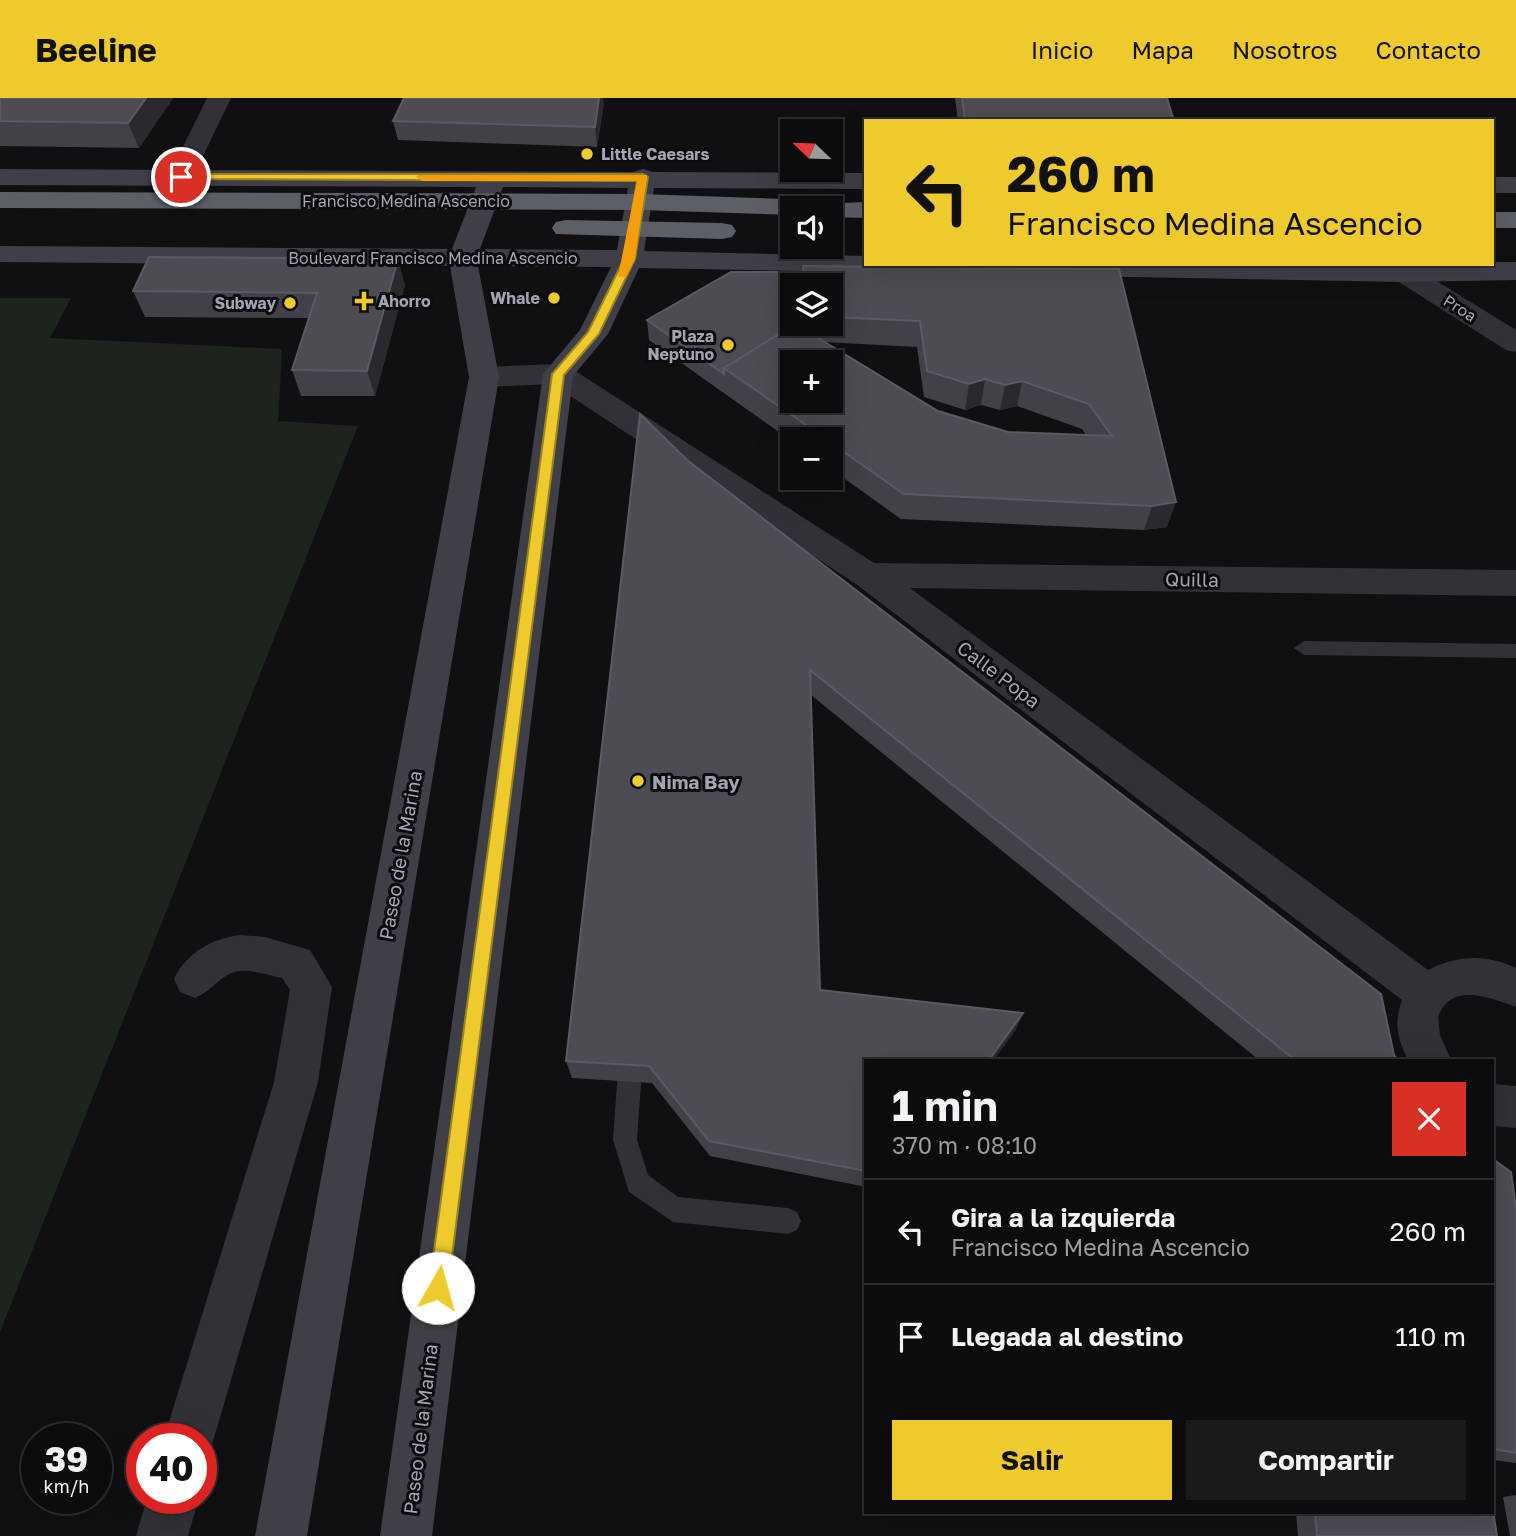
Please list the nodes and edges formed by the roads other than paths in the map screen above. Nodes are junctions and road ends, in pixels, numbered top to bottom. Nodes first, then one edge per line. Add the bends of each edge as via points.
1 (219, 98) edge
2 (0, 177) edge
3 (181, 177) junction
4 (864, 181) edge
5 (1494, 185) edge
6 (1516, 185) edge
7 (641, 190) junction
8 (0, 200) edge
9 (780, 205) edge
10 (843, 209) edge
11 (864, 210) edge
12 (480, 216) junction
13 (1494, 220) edge
14 (1516, 220) edge
15 (0, 225) edge
16 (780, 233) edge
17 (843, 234) edge
18 (864, 235) edge
19 (1494, 243) edge
20 (1516, 243) edge
21 (632, 244) junction
22 (0, 254) edge
23 (864, 264) edge
24 (1037, 266) edge
25 (1516, 271) edge
26 (1404, 273) junction
27 (1516, 343) edge
28 (558, 374) junction
29 (484, 377) junction
30 (868, 576) junction
31 (1516, 583) edge
32 (1304, 648) dead end
33 (1516, 651) edge
34 (195, 979) dead end
35 (1516, 988) edge
36 (1426, 993) junction
37 (633, 1030) edge
38 (1430, 1059) edge
39 (1494, 1105) edge
40 (1516, 1107) edge
41 (788, 1221) dead end
42 (194, 1423) edge
43 (168, 1514) edge
44 (162, 1536) edge
45 (281, 1536) edge
46 (406, 1536) edge

1 - 3 street
2 - 3 main road, Francisco Medina Ascencio
3 - 12 main road, Francisco Medina Ascencio
4 - 7 main road, Francisco Medina Ascencio
5 - 6 main road
7 - 9 highway, Francisco Medina Ascencio
7 - 12 highway, Francisco Medina Ascencio
7 - 21 main road
8 - 12 highway, Francisco Medina Ascencio
10 - 11 highway
12 - 15 highway, Francisco Medina Ascencio
12 - 21 main road, Boulevard Francisco Medina Ascencio
12 - 21 highway, Francisco Medina Ascencio
12 - 22 main road, Boulevard Francisco Medina Ascencio
12 - 29 main road, Paseo de la Marina
13 - 14 highway
16 - 21 highway, Francisco Medina Ascencio
17 - 18 highway
19 - 20 highway
21 - 23 main road, Boulevard Francisco Medina Ascencio
21 - 28 main road via 593,334
24 - 26 main road
25 - 26 main road
26 - 27 street, Proa
28 - 29 street
28 - 30 street, Calle Popa via 673,463
28 - 46 main road, Paseo de la Marina
29 - 45 main road, Paseo de la Marina
30 - 31 street, Quilla
30 - 36 street, Calle Popa
32 - 33 lane
34 - 42 street via 210,960 231,953 295,963 311,987 296,1082
35 - 36 street via 1486,976 1462,975 1440,982
36 - 38 street via 1418,1012 1418,1034
37 - 41 lane via 625,1140 638,1183 673,1209
39 - 40 street
43 - 44 street

